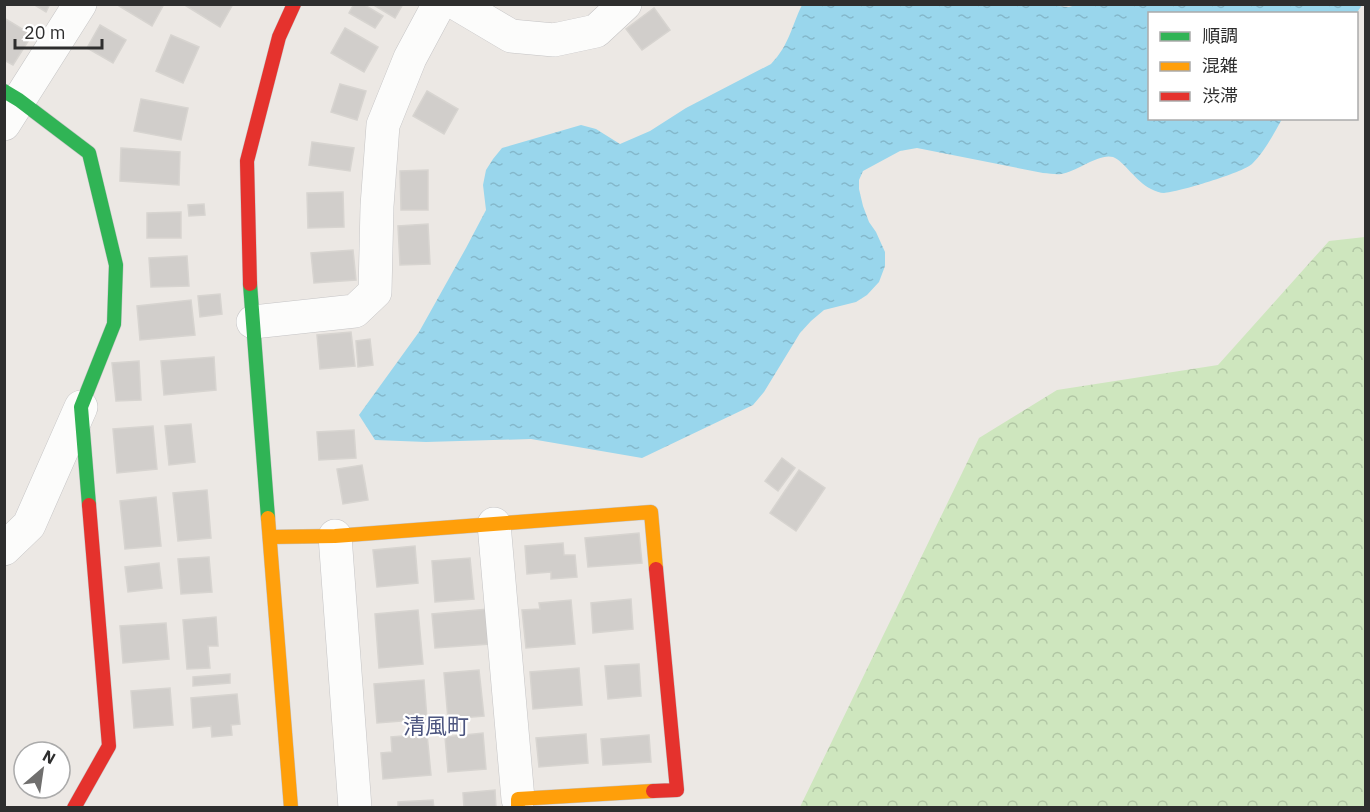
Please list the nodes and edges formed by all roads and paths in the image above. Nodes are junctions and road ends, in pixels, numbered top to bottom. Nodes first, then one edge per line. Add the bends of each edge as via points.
1 (80, 4) edge
2 (294, 4) edge
3 (439, 4) edge
4 (457, 4) edge
5 (625, 4) edge
6 (9, 105) edge
7 (253, 322) junction
8 (81, 407) junction
9 (494, 524) junction
10 (335, 536) junction
11 (270, 537) junction
12 (4, 549) edge
13 (518, 803) edge
14 (74, 807) edge
15 (291, 807) edge
16 (355, 807) edge

1 - 6 street
2 - 7 street via 279,37 248,162
3 - 7 street via 410,58 383,125 375,292 355,311
4 - 5 street via 511,36 554,39 596,31
6 - 8 street via 89,153 116,265 114,324
7 - 11 street
8 - 12 street via 29,525
8 - 14 street via 109,746
9 - 10 street
9 - 13 street
9 - 13 street via 651,512 677,790
10 - 11 street
10 - 16 street
11 - 15 street

